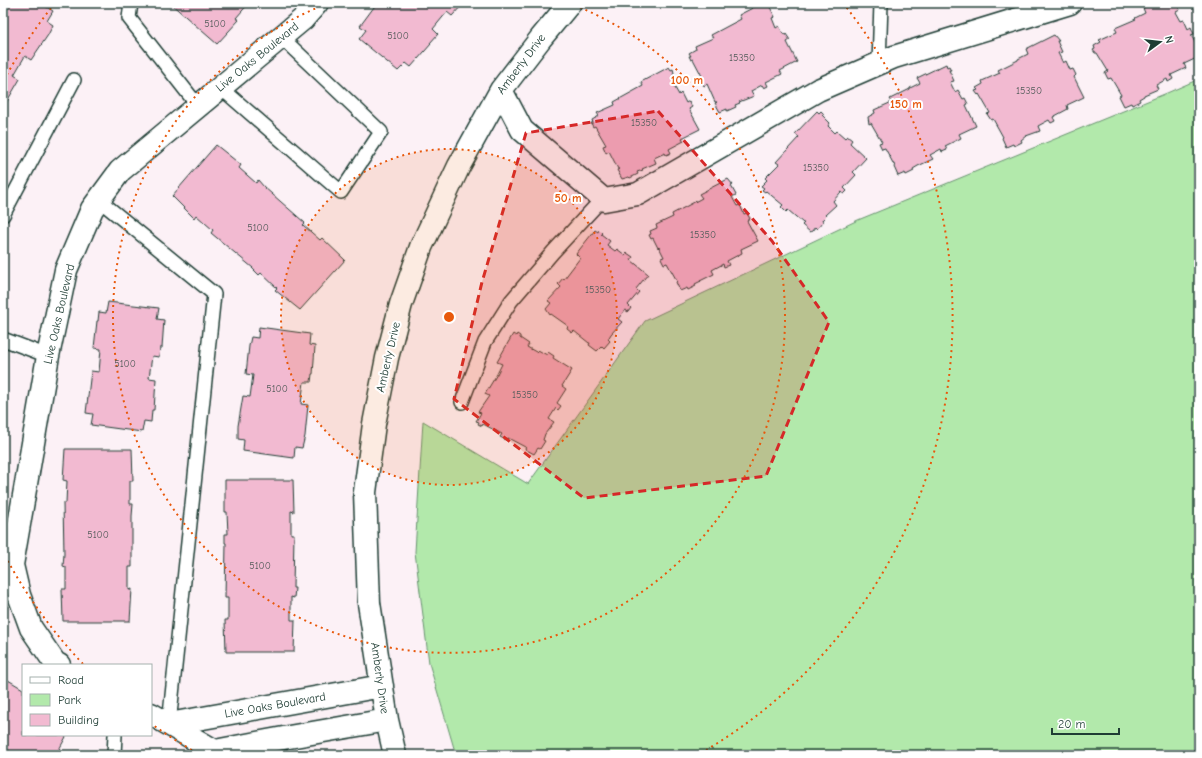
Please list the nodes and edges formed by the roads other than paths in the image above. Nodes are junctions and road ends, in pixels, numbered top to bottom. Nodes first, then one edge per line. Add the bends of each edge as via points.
1 (131, 3) edge
2 (317, 3) edge
3 (570, 3) edge
4 (881, 3) edge
5 (1070, 3) edge
6 (281, 37) junction
7 (879, 64) junction
8 (74, 80) dead end
9 (220, 88) junction
10 (501, 90) junction
11 (198, 106) junction
12 (603, 198) junction
13 (99, 200) junction
14 (3, 215) edge
15 (3, 339) edge
16 (48, 356) junction
17 (462, 402) dead end
18 (9, 581) edge
19 (57, 664) edge
20 (382, 686) junction
21 (160, 719) edge
22 (386, 720) junction
23 (115, 736) edge
24 (114, 755) edge
25 (395, 755) edge

1 - 11 lane via 129,18
2 - 6 street, Live Oaks Boulevard via 303,19
3 - 10 street, Amberly Drive
4 - 7 lane
5 - 7 street via 894,57
6 - 9 street, Live Oaks Boulevard
6 - 9 lane via 380,132 341,192
7 - 12 street via 818,90 638,194 604,200
8 - 14 lane
9 - 11 street, Live Oaks Boulevard
10 - 12 street via 522,130
10 - 20 street, Amberly Drive via 459,166 421,247 401,304 387,358 364,492 369,603
11 - 13 street, Live Oaks Boulevard via 120,171
12 - 17 lane via 511,301 485,342
13 - 16 street, Live Oaks Boulevard via 92,209 66,270
13 - 21 lane via 214,294
15 - 16 lane
16 - 18 street, Live Oaks Boulevard
18 - 19 street, Live Oaks Boulevard via 18,595 31,628
20 - 21 street, Live Oaks Boulevard
20 - 22 street, Amberly Drive
21 - 22 street via 214,751
22 - 25 street, Amberly Drive
23 - 24 lane

